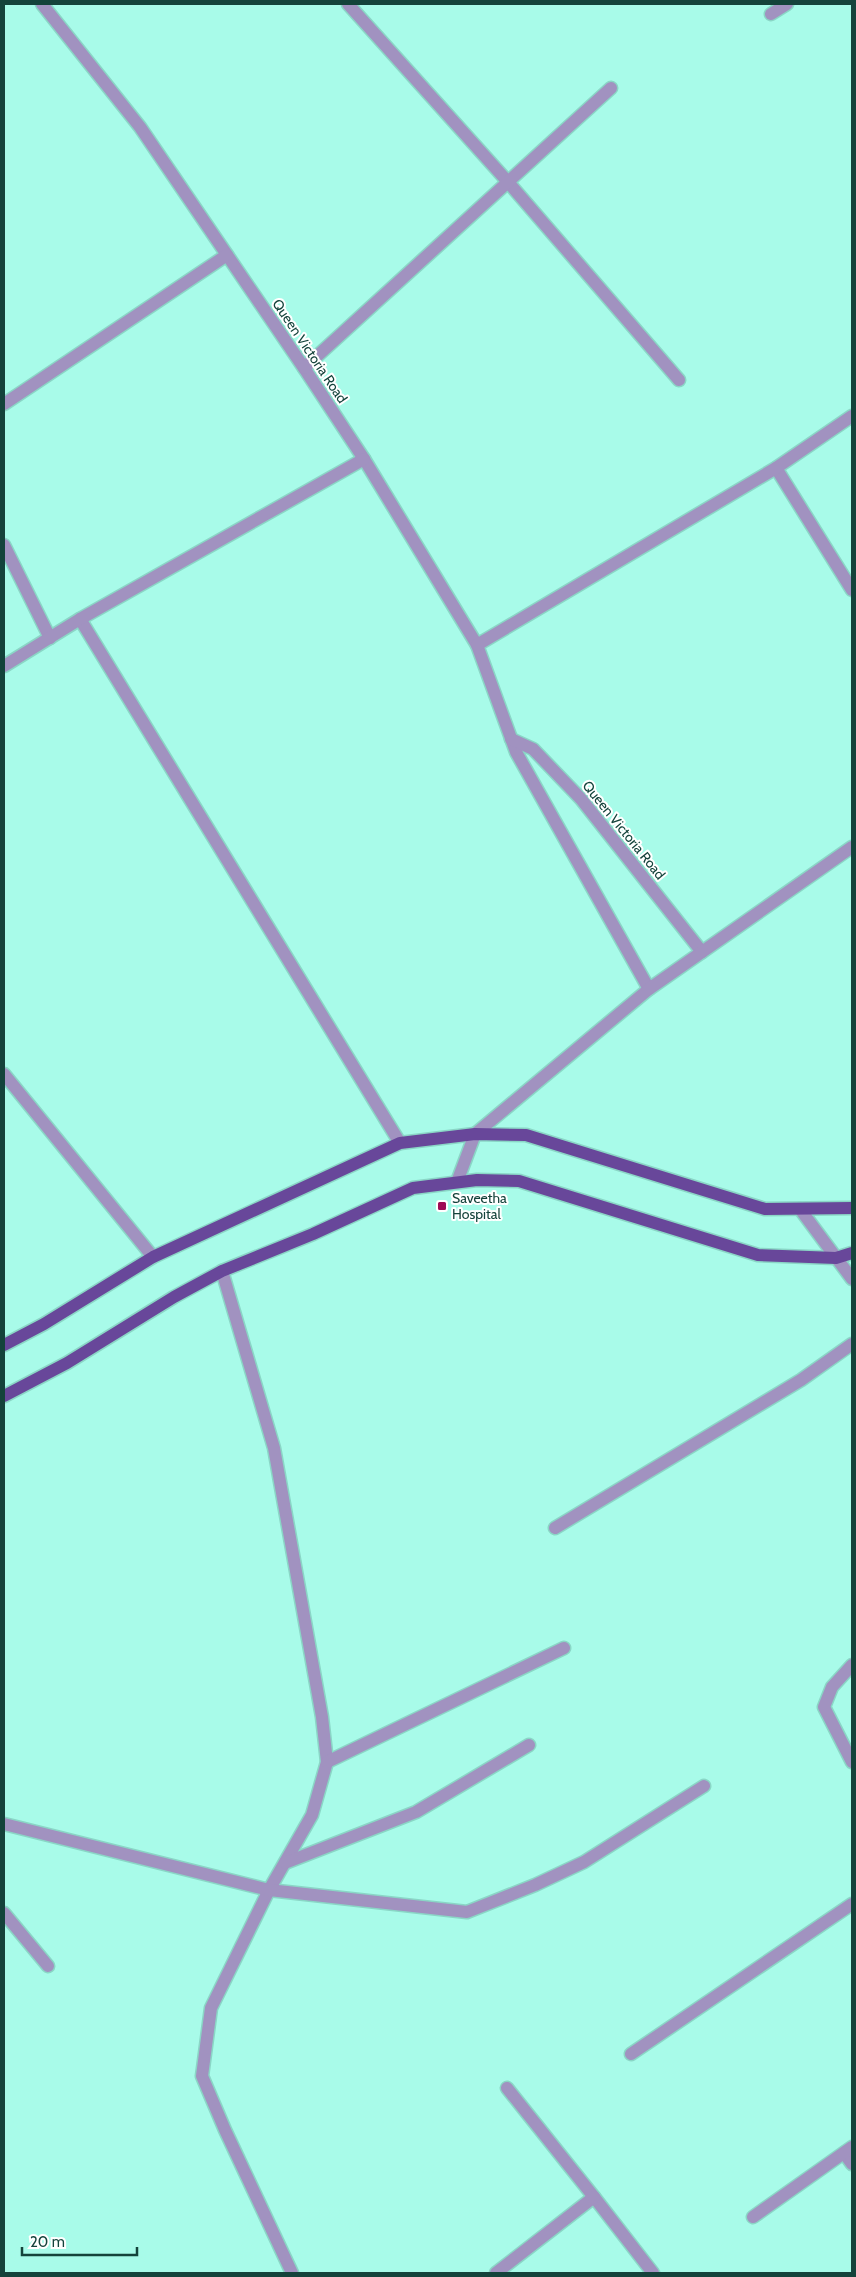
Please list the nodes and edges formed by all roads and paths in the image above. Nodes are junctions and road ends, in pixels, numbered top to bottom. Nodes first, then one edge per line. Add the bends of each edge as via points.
1 (42, 4) edge
2 (348, 4) edge
3 (787, 4) edge
4 (770, 14) dead end
5 (611, 88) dead end
6 (508, 182) junction
7 (227, 255) junction
8 (304, 368) junction
9 (679, 380) dead end
10 (4, 404) edge
11 (852, 416) edge
12 (364, 459) junction
13 (776, 468) junction
14 (4, 545) edge
15 (852, 590) edge
16 (80, 619) junction
17 (50, 638) junction
18 (477, 645) junction
19 (4, 666) edge
20 (511, 739) junction
21 (852, 847) edge
22 (702, 952) junction
23 (649, 989) junction
24 (4, 1074) edge
25 (475, 1134) junction
26 (400, 1143) junction
27 (457, 1182) junction
28 (852, 1208) edge
29 (800, 1209) junction
30 (852, 1253) edge
31 (153, 1257) junction
32 (836, 1258) junction
33 (222, 1271) junction
34 (852, 1279) edge
35 (852, 1344) edge
36 (4, 1345) edge
37 (4, 1396) edge
38 (554, 1528) dead end
39 (564, 1648) dead end
40 (852, 1665) edge
41 (529, 1745) dead end
42 (327, 1762) junction
43 (852, 1762) edge
44 (704, 1786) dead end
45 (4, 1824) edge
46 (285, 1863) junction
47 (269, 1890) junction
48 (852, 1904) edge
49 (4, 1913) edge
50 (48, 1966) dead end
51 (631, 2054) dead end
52 (507, 2088) dead end
53 (848, 2150) edge
54 (852, 2164) edge
55 (594, 2197) junction
56 (753, 2217) dead end
57 (292, 2273) edge
58 (496, 2273) edge
59 (652, 2273) edge

1 - 7 street, Queen Victoria Road via 140,127
2 - 6 street
3 - 4 street
5 - 6 street
6 - 8 street
6 - 9 street
7 - 8 street, Queen Victoria Road
7 - 10 street
8 - 12 street, Queen Victoria Road
11 - 13 street
12 - 16 street
12 - 18 street, Queen Victoria Road
13 - 15 street
13 - 18 street
14 - 17 street
16 - 17 street
16 - 26 street
17 - 19 street
18 - 20 street, Queen Victoria Road
20 - 22 street, Queen Victoria Road via 533,749 581,799
20 - 23 street, Queen Victoria Road
21 - 22 street
22 - 23 street
23 - 25 street
24 - 31 street
25 - 26 main road
25 - 27 street
25 - 29 main road via 526,1135 764,1209
26 - 31 main road
27 - 32 main road via 519,1181 758,1255
27 - 33 main road via 413,1188
28 - 29 main road
29 - 32 street
30 - 32 main road
31 - 36 main road
32 - 34 street
33 - 37 main road via 67,1363
33 - 42 street via 274,1448 322,1717
35 - 38 street via 801,1380
39 - 42 street
40 - 43 street via 832,1687 824,1707
41 - 46 street via 416,1812
42 - 46 street via 312,1815
44 - 47 street via 584,1862 467,1912
45 - 47 street
46 - 47 street
47 - 57 street via 211,2008 202,2076
48 - 51 street
49 - 50 street
52 - 55 street
53 - 54 street
53 - 56 street
55 - 58 street
55 - 59 street

